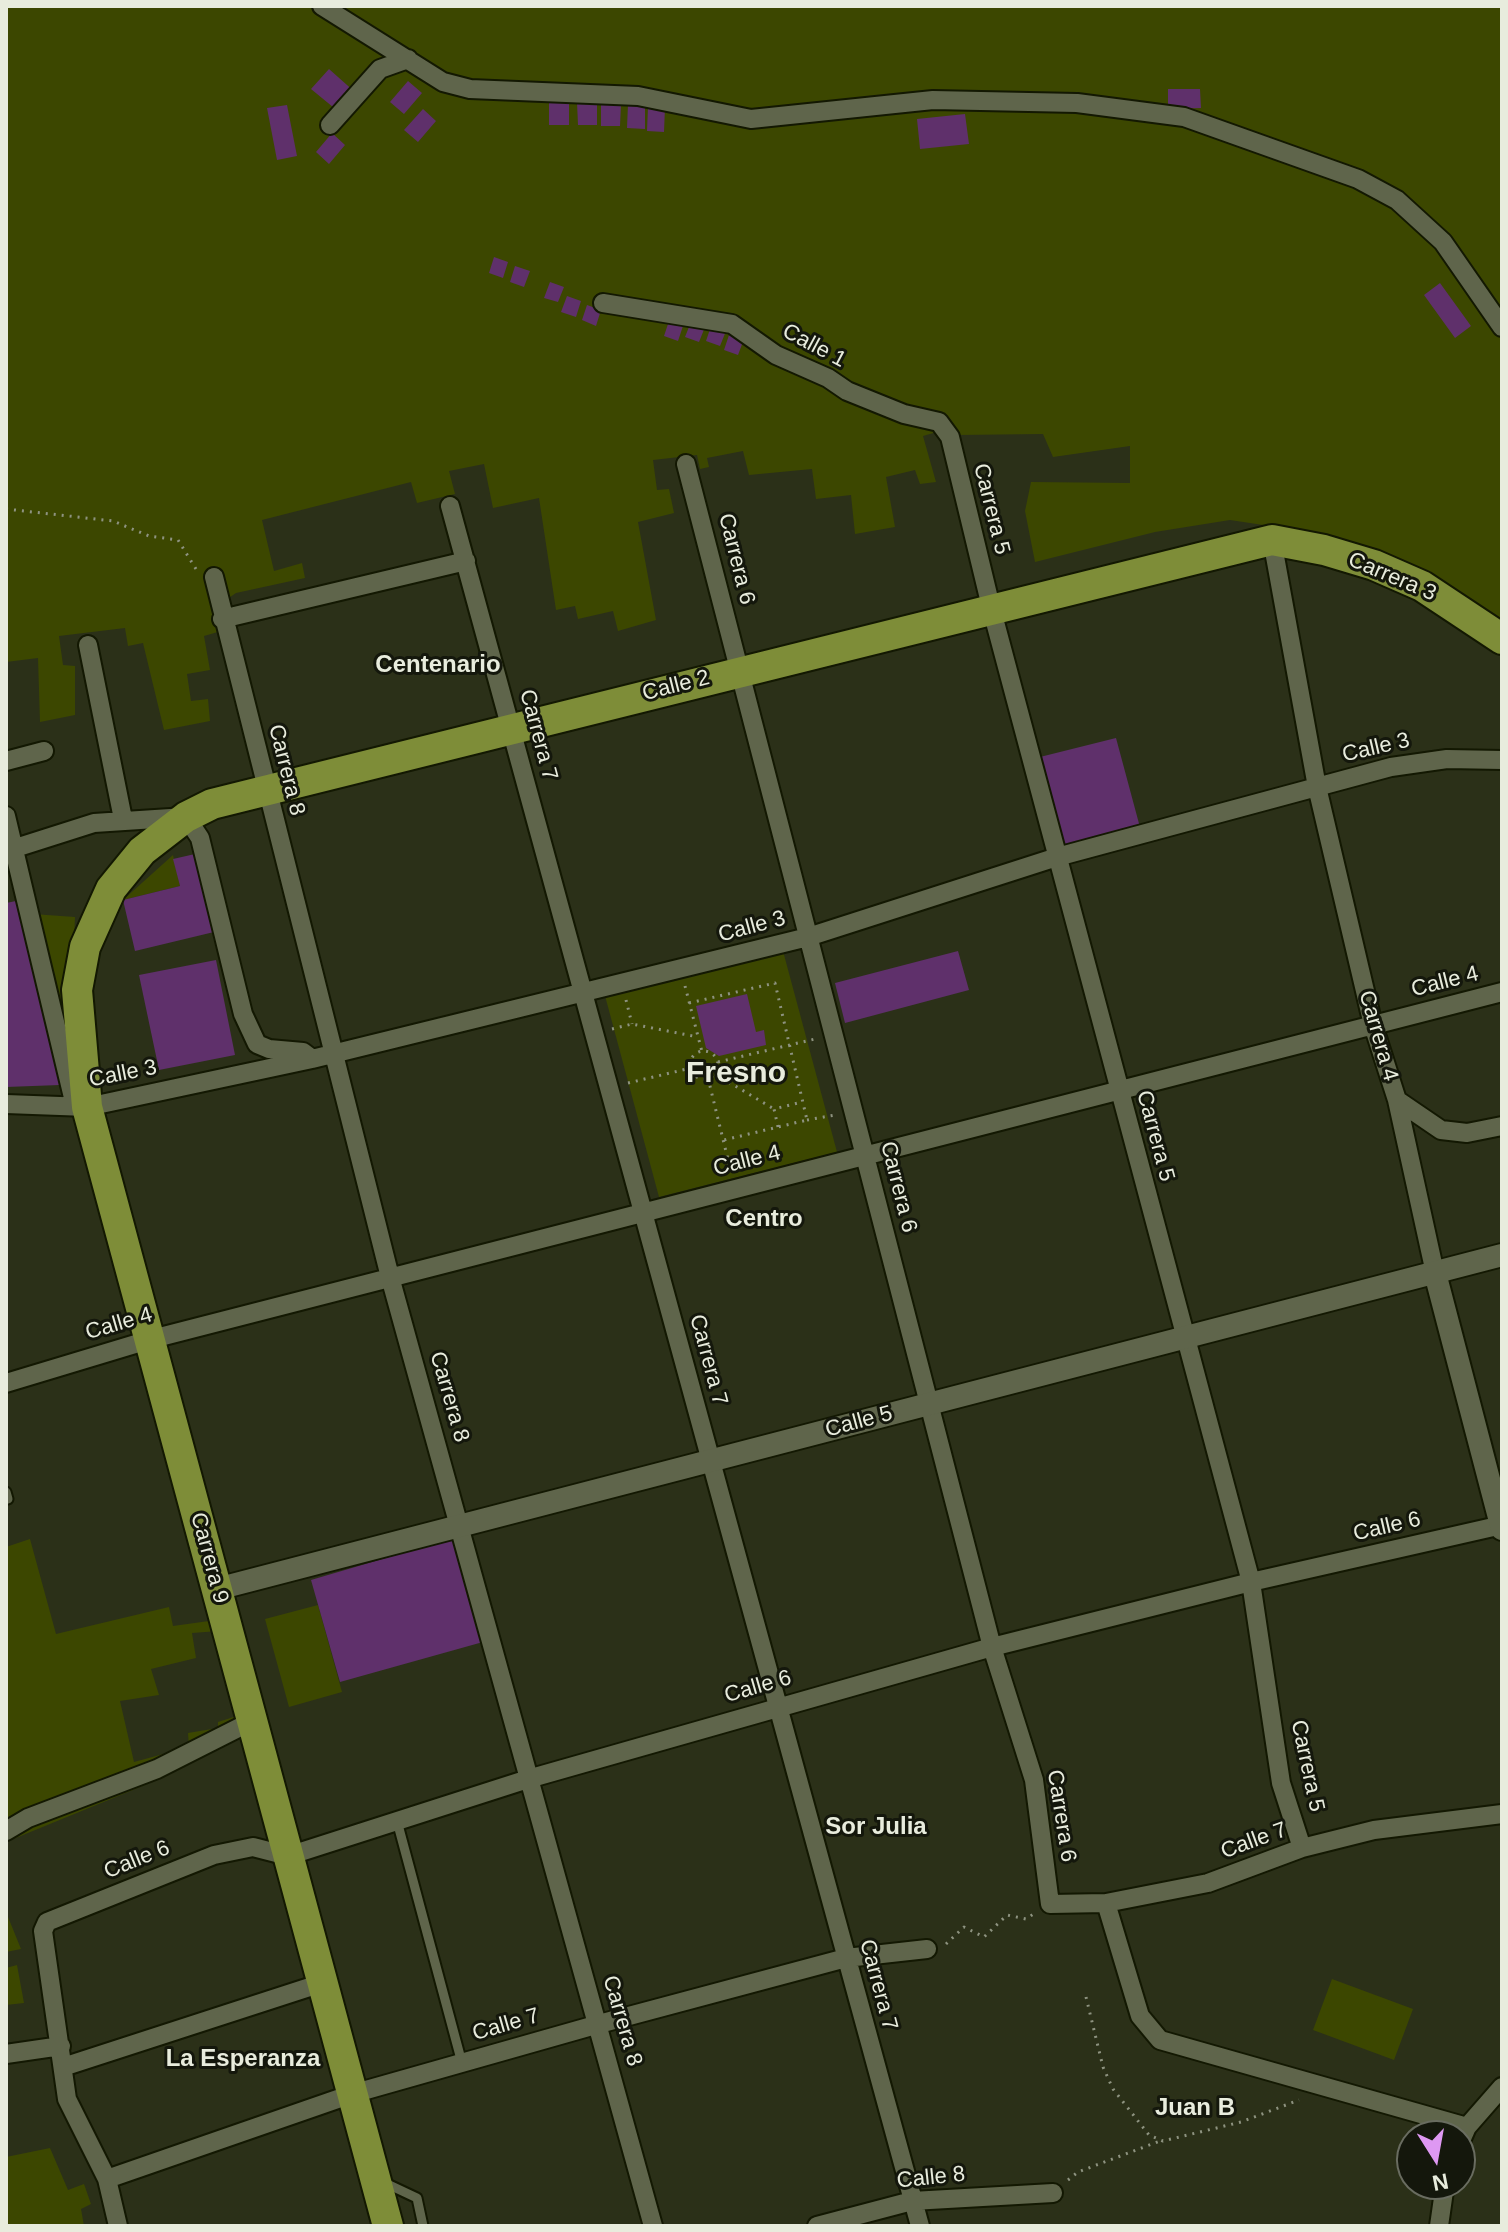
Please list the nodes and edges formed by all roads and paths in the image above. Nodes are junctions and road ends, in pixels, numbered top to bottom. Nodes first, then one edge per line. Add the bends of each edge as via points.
1 (322, 6) edge
2 (408, 59) junction
3 (330, 125) dead end
4 (603, 303) dead end
5 (1502, 327) edge
6 (950, 437) joint
7 (686, 464) dead end
8 (450, 506) dead end
9 (6, 509) edge
10 (1272, 540) junction
11 (466, 561) junction
12 (214, 577) joint
13 (991, 607) junction
14 (222, 619) junction
15 (1502, 639) edge
16 (88, 645) dead end
17 (739, 670) junction
18 (511, 727) junction
19 (44, 751) dead end
20 (1502, 760) edge
21 (6, 761) edge
22 (1317, 787) junction
23 (265, 789) junction
24 (6, 816) edge
25 (186, 817) junction
26 (123, 819) junction
27 (9, 850) edge
28 (1057, 857) junction
29 (111, 889) joint
30 (808, 937) junction
31 (680, 971) junction
32 (621, 984) junction
33 (583, 991) junction
34 (1502, 992) edge
35 (689, 1003) junction
36 (1373, 1025) junction
37 (833, 1034) junction
38 (698, 1037) junction
39 (789, 1045) junction
40 (702, 1052) junction
41 (335, 1054) junction
42 (312, 1059) junction
43 (718, 1062) junction
44 (691, 1068) junction
45 (715, 1074) junction
46 (708, 1078) junction
47 (609, 1087) junction
48 (1118, 1090) junction
49 (1397, 1100) junction
50 (803, 1102) junction
51 (6, 1104) edge
52 (81, 1107) junction
53 (774, 1109) junction
54 (854, 1112) junction
55 (807, 1120) junction
56 (1502, 1126) edge
57 (778, 1127) junction
58 (724, 1140) junction
59 (865, 1156) junction
60 (734, 1189) junction
61 (643, 1212) junction
62 (1502, 1255) edge
63 (1435, 1273) junction
64 (390, 1277) junction
65 (1184, 1338) junction
66 (152, 1339) junction
67 (6, 1383) edge
68 (929, 1404) junction
69 (710, 1461) junction
70 (460, 1526) junction
71 (1502, 1527) edge
72 (1251, 1582) junction
73 (217, 1589) junction
74 (992, 1647) junction
75 (777, 1706) junction
76 (252, 1721) junction
77 (528, 1779) junction
78 (1502, 1814) edge
79 (397, 1821) junction
80 (6, 1831) edge
81 (1302, 1848) junction
82 (288, 1856) junction
83 (1106, 1903) junction
84 (1050, 1904) junction
85 (927, 1949) joint
86 (846, 1958) junction
87 (322, 1983) junction
88 (1086, 1997) dead end
89 (599, 2024) junction
90 (61, 2046) junction
91 (6, 2054) edge
92 (462, 2063) junction
93 (63, 2067) junction
94 (1502, 2087) edge
95 (1333, 2088) junction
96 (352, 2094) junction
97 (1422, 2120) edge
98 (1475, 2120) edge
99 (1163, 2141) junction
100 (107, 2179) junction
101 (376, 2179) junction
102 (1053, 2193) joint
103 (1443, 2200) edge
104 (912, 2201) junction
105 (118, 2226) edge
106 (388, 2226) edge
107 (423, 2226) edge
108 (653, 2226) edge
109 (817, 2226) edge
110 (920, 2226) edge
111 (1439, 2226) edge

1 - 2 street
2 - 3 street via 380,69
2 - 5 street via 443,82 470,89 638,96 751,119 933,100 1077,103 1184,117 1358,179 1397,200 1443,242
4 - 6 street, Calle 1 via 732,324 776,355 847,391 939,422
6 - 13 street, Carrera 5
7 - 17 street, Carrera 6
8 - 11 street, Carrera 7
9 - 12 path via 113,521 156,538 178,540 197,570
10 - 13 highway, Calle 2
10 - 15 highway, Carrera 3 via 1374,565 1467,612
10 - 22 street, Carrera 4
11 - 14 street
11 - 18 street, Carrera 7
12 - 14 street, Carrera 8
13 - 17 highway, Calle 2
13 - 28 street, Carrera 5
14 - 23 street, Carrera 8
16 - 26 street
17 - 18 highway, Calle 2
17 - 30 street, Carrera 6
18 - 23 highway, Calle 2
18 - 33 street, Carrera 7
19 - 21 street
20 - 22 street, Calle 3 via 1447,759 1391,767
22 - 28 street, Calle 3
22 - 36 street, Carrera 4
23 - 25 highway, Calle 2
23 - 41 street, Carrera 8
24 - 27 street
25 - 26 street
25 - 29 highway, Calle 2 via 142,851
25 - 42 street via 200,838 243,1014 257,1044 303,1052
26 - 27 street
27 - 52 street
28 - 30 street, Calle 3
28 - 48 street, Carrera 5
29 - 52 highway, Carrera 9 via 85,947 77,990
30 - 31 street, Calle 3
30 - 37 street, Carrera 6
31 - 32 street, Calle 3
31 - 35 path
32 - 33 street, Calle 3
32 - 38 path via 632,1024
33 - 41 street, Calle 3
33 - 47 street, Carrera 7
34 - 36 street, Calle 4
35 - 38 path
35 - 39 path via 775,983
36 - 48 street, Calle 4
36 - 49 street, Carrera 4
37 - 39 path
37 - 54 street, Carrera 6
38 - 40 path
39 - 43 path
39 - 50 path
40 - 43 path via 712,1053
40 - 44 path via 693,1058
41 - 42 street, Calle 3
41 - 64 street, Carrera 8
42 - 52 street, Calle 3
43 - 45 path
44 - 46 path via 697,1077
44 - 47 path
45 - 46 path
45 - 53 path
46 - 58 path
47 - 61 street, Carrera 7
48 - 59 street, Calle 4
48 - 65 street, Carrera 5
49 - 56 street via 1441,1130 1467,1133
49 - 63 street, Carrera 4
50 - 53 path
50 - 55 path
51 - 52 street, Calle 3
52 - 66 highway, Carrera 9
53 - 57 path
54 - 55 path
54 - 59 street, Carrera 6
55 - 57 path
57 - 58 path
58 - 60 path
59 - 60 street, Calle 4
59 - 68 street, Carrera 6
60 - 61 street, Calle 4
61 - 64 street, Calle 4
61 - 69 street, Carrera 7
62 - 63 street, Calle 5
63 - 65 street, Calle 5
63 - 71 street, Carrera 4
64 - 66 street, Calle 4
64 - 70 street, Carrera 8
65 - 68 street, Calle 5
65 - 72 street, Carrera 5
66 - 67 street, Calle 4
66 - 73 highway, Carrera 9
68 - 69 street, Calle 5
68 - 74 street, Carrera 6
69 - 70 street, Calle 5
69 - 75 street, Carrera 7
70 - 73 street, Calle 5
70 - 77 street, Carrera 8
71 - 72 street, Calle 6
72 - 74 street, Calle 6
72 - 81 street, Carrera 5 via 1281,1783
73 - 76 highway, Carrera 9
74 - 75 street, Calle 6
74 - 84 street, Carrera 6 via 1034,1780
75 - 77 street, Calle 6
75 - 86 street, Carrera 7
76 - 80 street via 157,1769
76 - 82 highway, Carrera 9
77 - 79 street, Calle 6
77 - 89 street, Carrera 8
78 - 81 street, Calle 7 via 1374,1830
79 - 82 street, Calle 6
79 - 92 lane
81 - 83 street, Calle 7 via 1208,1883
82 - 87 highway, Carrera 9
82 - 90 street, Calle 6 via 253,1847 214,1855 47,1922
83 - 84 street, Calle 7
83 - 95 street via 1140,2016 1160,2040
84 - 85 path via 1026,1919 1007,1915 984,1937 964,1927 952,1943
85 - 86 street, Calle 7
86 - 89 street, Calle 7
86 - 104 street, Carrera 7
87 - 93 street
87 - 96 highway, Carrera 9
88 - 99 path via 1113,2089 1149,2135
89 - 92 street, Calle 7
89 - 108 street, Carrera 8
90 - 91 street
90 - 93 street
92 - 96 street, Calle 7
93 - 100 street via 76,2122
94 - 98 street
95 - 97 street
95 - 99 path via 1241,2122
96 - 100 street, Calle 7
96 - 101 highway, Carrera 9
99 - 102 path via 1078,2172
100 - 105 street
101 - 106 highway, Carrera 9
101 - 107 lane via 417,2198
102 - 104 street, Calle 8
103 - 111 street
104 - 109 street, Calle 8
104 - 110 street, Carrera 7

